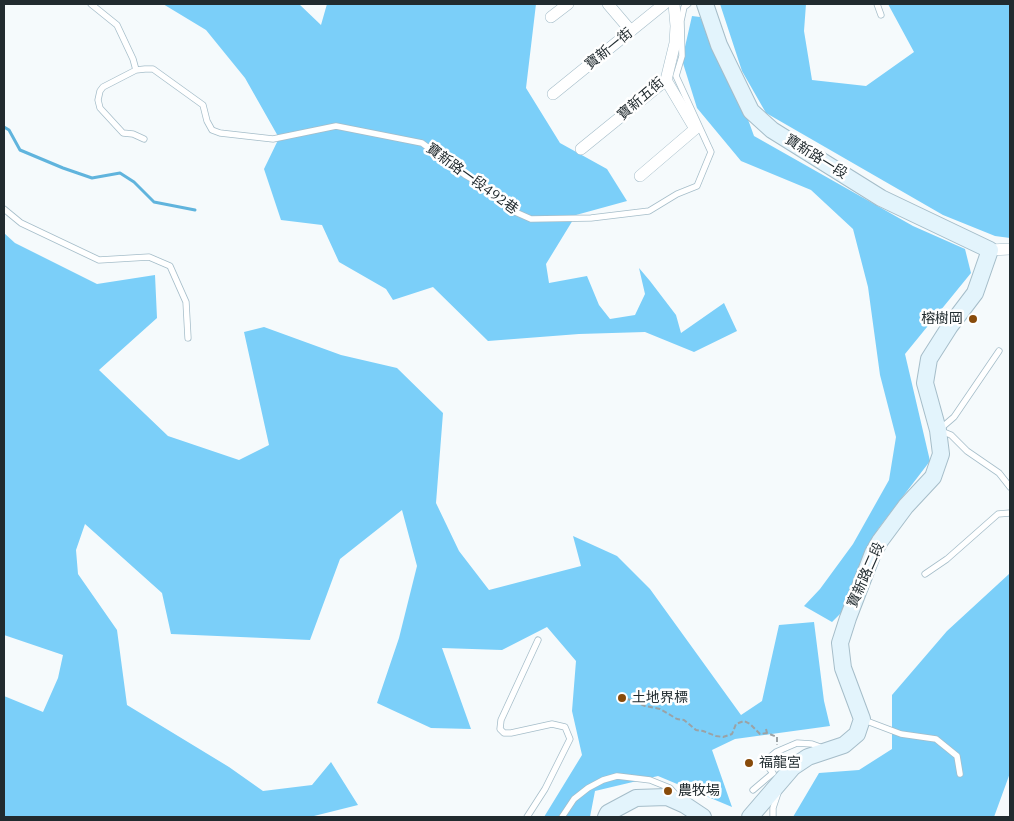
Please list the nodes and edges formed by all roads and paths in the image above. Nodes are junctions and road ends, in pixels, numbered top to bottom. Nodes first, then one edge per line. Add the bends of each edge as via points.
1 (91, 4) edge
2 (568, 4) edge
3 (608, 4) edge
4 (674, 4) edge
5 (688, 4) edge
6 (705, 4) edge
7 (878, 4) edge
8 (660, 5) edge
9 (881, 15) dead end
10 (551, 17) dead end
11 (631, 31) junction
12 (136, 70) junction
13 (666, 80) junction
14 (553, 94) dead end
15 (144, 139) dead end
16 (582, 149) dead end
17 (640, 176) dead end
18 (4, 209) edge
19 (1010, 249) edge
20 (990, 250) junction
21 (188, 338) dead end
22 (999, 351) dead end
23 (938, 430) junction
24 (1010, 487) edge
25 (1010, 513) edge
26 (925, 574) dead end
27 (538, 640) dead end
28 (620, 696) dead end
29 (862, 719) junction
30 (766, 729) dead end
31 (767, 734) junction
32 (827, 750) junction
33 (776, 752) junction
34 (960, 774) dead end
35 (782, 779) junction
36 (754, 790) dead end
37 (685, 805) junction
38 (527, 817) edge
39 (562, 817) edge
40 (606, 817) edge
41 (703, 817) edge
42 (750, 817) edge
43 (773, 817) edge

1 - 12 lane via 117,25
2 - 10 street
3 - 11 street
4 - 13 street, 寶新五街 via 675,43
5 - 12 lane, 寶新路一段492巷 via 684,7 681,21 682,56 676,76 711,152 697,186 649,211 628,215 530,219 514,211 486,187 422,143 336,126 273,139 220,133 212,130 203,106 153,69
6 - 20 street, 寶新路一段 via 719,45 751,111 772,130 881,198
7 - 9 lane
8 - 11 street, 寶新一街
11 - 14 street, 寶新一街
12 - 15 lane via 103,87 98,100 100,108 123,133
13 - 16 street, 寶新五街
13 - 17 street via 695,129
18 - 21 lane via 21,223 99,260 150,257 170,266 186,302
19 - 20 street
20 - 23 street, 寶新路二段 via 976,293 929,359 925,383
22 - 23 lane via 954,417
23 - 24 lane via 951,435 967,451 999,473
23 - 29 street, 寶新路二段 via 941,454 933,478 906,506 873,553 840,643 842,668
25 - 26 lane via 998,514
27 - 38 lane via 501,720 500,729 504,734 511,734 552,724 565,727 570,739
28 - 31 path via 660,709 683,719 696,730 716,736 732,734 737,723 744,721 760,734
29 - 32 street via 857,734 844,745
29 - 34 lane via 901,734 936,739 957,756
30 - 31 path
31 - 33 path via 777,737
32 - 33 lane via 798,743
32 - 35 street via 808,757
33 - 36 lane via 764,762 773,772
35 - 42 street
35 - 43 lane
37 - 39 lane via 670,788 650,780 617,776 588,788 574,799
37 - 40 street via 667,797 636,798
37 - 41 street

